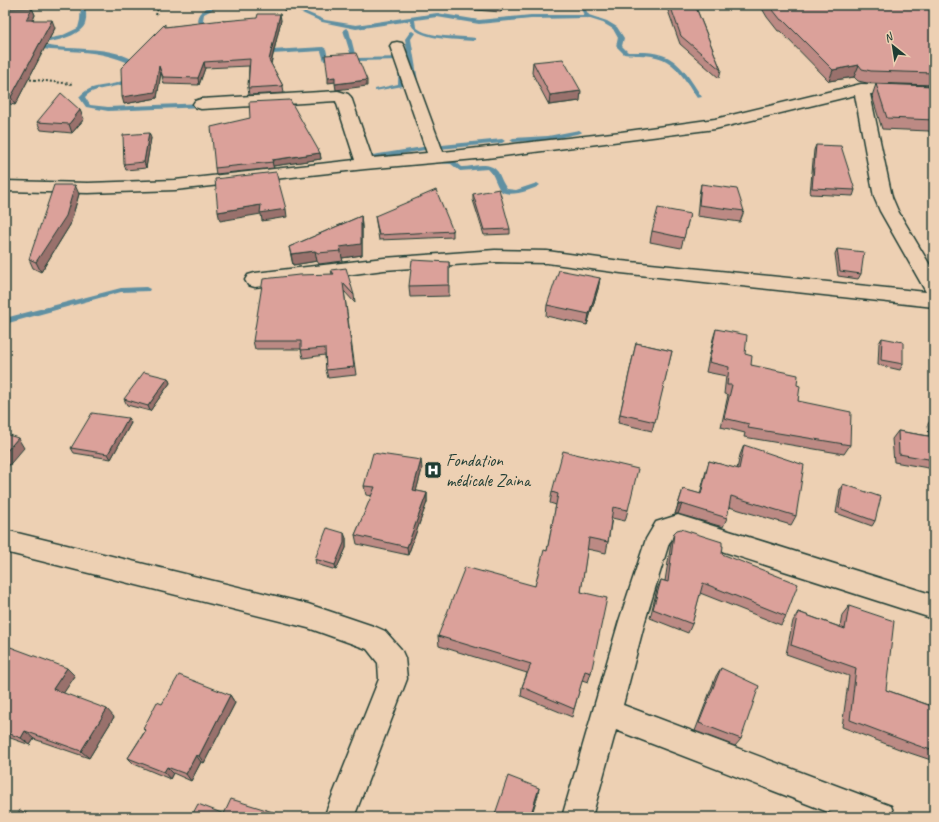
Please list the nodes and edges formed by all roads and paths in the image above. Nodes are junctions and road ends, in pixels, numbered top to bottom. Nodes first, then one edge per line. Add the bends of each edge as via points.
1 (159, 5) edge
2 (247, 5) edge
3 (284, 5) edge
4 (244, 6) dead end
5 (285, 12) dead end
6 (156, 15) dead end
7 (397, 46) dead end
8 (24, 78) edge
9 (73, 84) dead end
10 (861, 89) junction
11 (934, 91) edge
12 (201, 104) dead end
13 (437, 158) junction
14 (365, 164) junction
15 (5, 186) edge
16 (255, 280) dead end
17 (934, 289) edge
18 (934, 300) edge
19 (5, 541) edge
20 (934, 607) edge
21 (607, 713) junction
22 (339, 817) edge
23 (577, 817) edge
24 (880, 817) edge

1 - 6 path
2 - 4 path
3 - 5 path
7 - 13 street
8 - 9 path
10 - 11 street
10 - 13 street via 715,124
10 - 17 street via 883,197
12 - 14 street via 343,97
13 - 14 street
14 - 15 street via 175,185 88,188
16 - 18 street via 384,264 495,256 547,257
19 - 22 street via 308,616 376,640 391,658 393,679
20 - 21 street via 678,526 665,529 658,539 632,621
21 - 23 street
21 - 24 street

